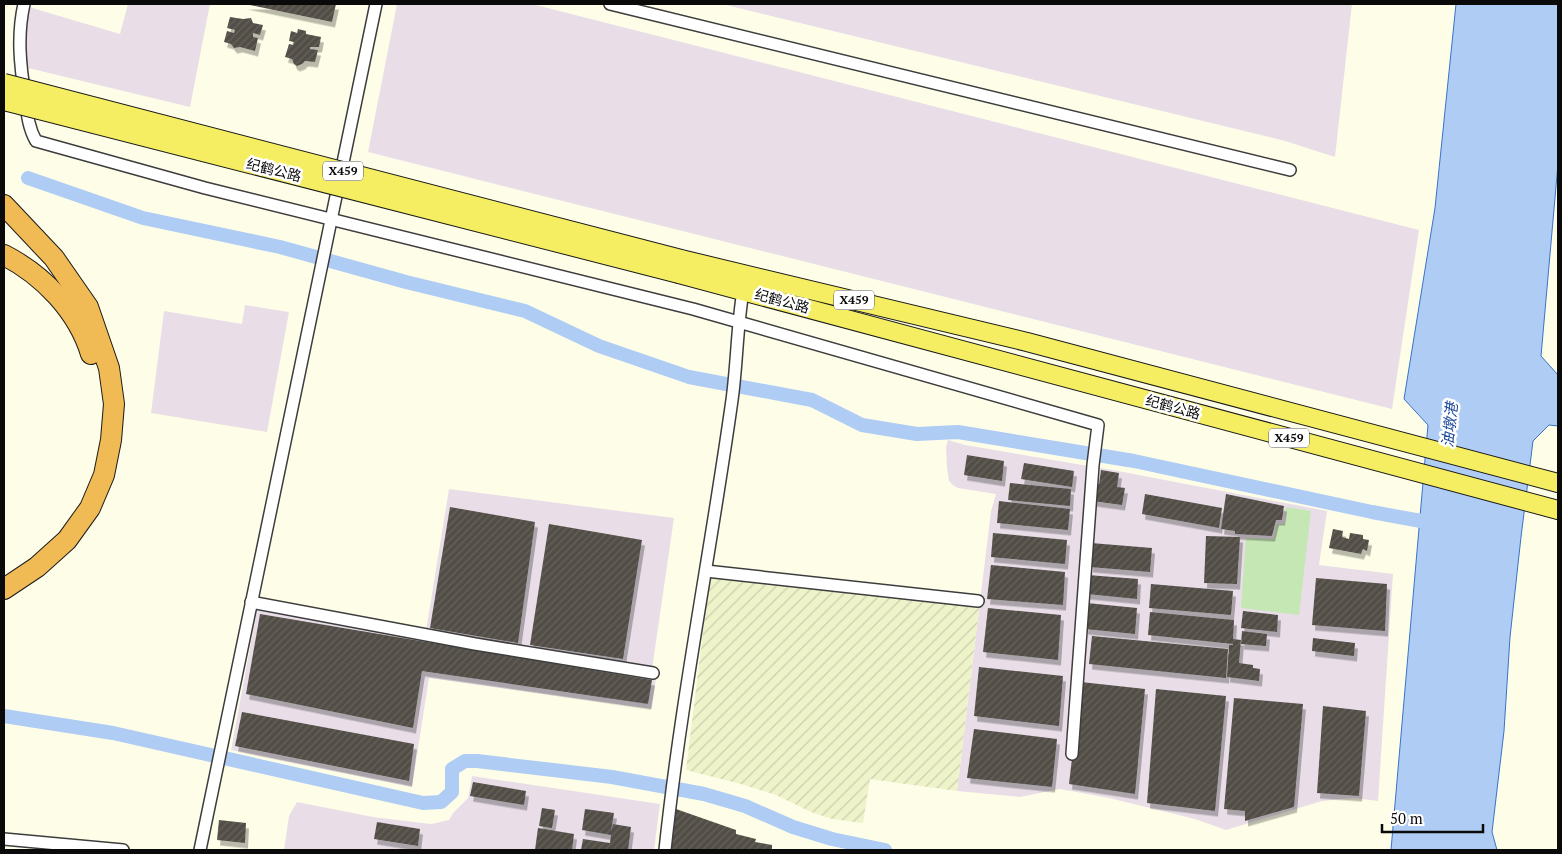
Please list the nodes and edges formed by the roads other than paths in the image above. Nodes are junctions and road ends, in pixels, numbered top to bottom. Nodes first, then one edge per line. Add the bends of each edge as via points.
1 (24, 4) edge
2 (376, 4) edge
3 (610, 4) edge
4 (4, 83) edge
5 (4, 101) edge
6 (1290, 170) dead end
7 (4, 205) edge
8 (330, 218) junction
9 (4, 255) edge
10 (680, 266) junction
11 (743, 291) junction
12 (739, 322) junction
13 (1558, 483) edge
14 (1558, 510) edge
15 (706, 571) junction
16 (4, 576) edge
17 (4, 589) edge
18 (978, 601) dead end
19 (251, 602) junction
20 (653, 673) dead end
21 (1072, 754) dead end
22 (4, 839) edge
23 (123, 850) edge
24 (200, 850) edge
25 (665, 850) edge

1 - 8 street via 19,41 21,66 29,130 36,141 205,188
2 - 8 street
3 - 6 street
4 - 10 main road, 纪鹤公路 / X459, bridge
5 - 10 main road, 纪鹤公路 / X459, bridge
7 - 17 highway via 54,258 88,307 109,368 114,404 112,440 104,475 90,508 68,540 37,567
8 - 12 street
8 - 19 street
9 - 16 highway via 47,285 69,309 86,338 102,403 100,437 79,503 59,533 31,560
10 - 11 main road, 纪鹤公路 / X459
10 - 13 main road, 纪鹤公路 / X459 via 1027,342
11 - 12 street
11 - 14 main road, 纪鹤公路 / X459
12 - 15 street via 736,370
12 - 21 street via 1098,425
15 - 18 street
15 - 25 street
19 - 20 street
19 - 24 street
22 - 23 street

